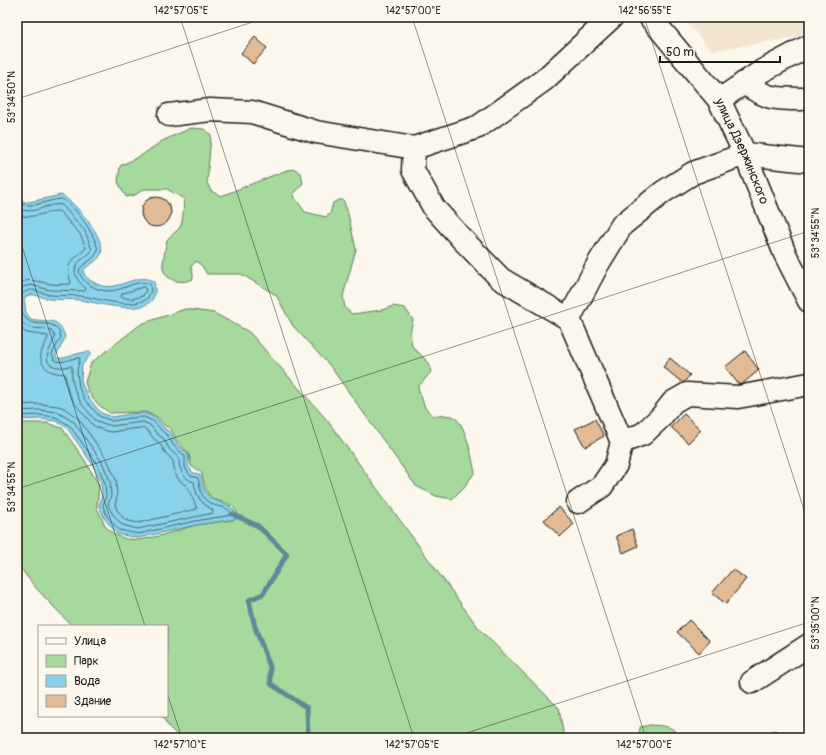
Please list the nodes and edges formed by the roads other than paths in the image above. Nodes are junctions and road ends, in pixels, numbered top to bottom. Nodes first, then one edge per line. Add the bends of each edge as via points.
1 (612, 17) edge
2 (650, 17) edge
3 (809, 46) edge
4 (744, 84) junction
5 (802, 99) dead end
6 (719, 100) junction
7 (169, 115) dead end
8 (414, 148) junction
9 (745, 154) junction
10 (809, 162) edge
11 (809, 301) edge
12 (569, 320) junction
13 (809, 384) edge
14 (622, 442) junction
15 (578, 502) dead end
16 (809, 645) edge
17 (752, 682) dead end

1 - 8 street via 544,80 478,127
2 - 6 street, улица Дзержинского
3 - 4 street
4 - 5 street via 765,96
4 - 6 street
6 - 9 street, улица Дзержинского
7 - 8 street via 210,110 252,112 316,132
8 - 12 street via 412,170 434,208 452,228 501,279
9 - 10 street
9 - 11 street, улица Дзержинского via 785,254
9 - 12 street via 693,173 663,192 622,225
12 - 14 street
13 - 14 street via 738,397 687,394 673,402 643,434
14 - 15 street via 616,465 602,486
16 - 17 street

